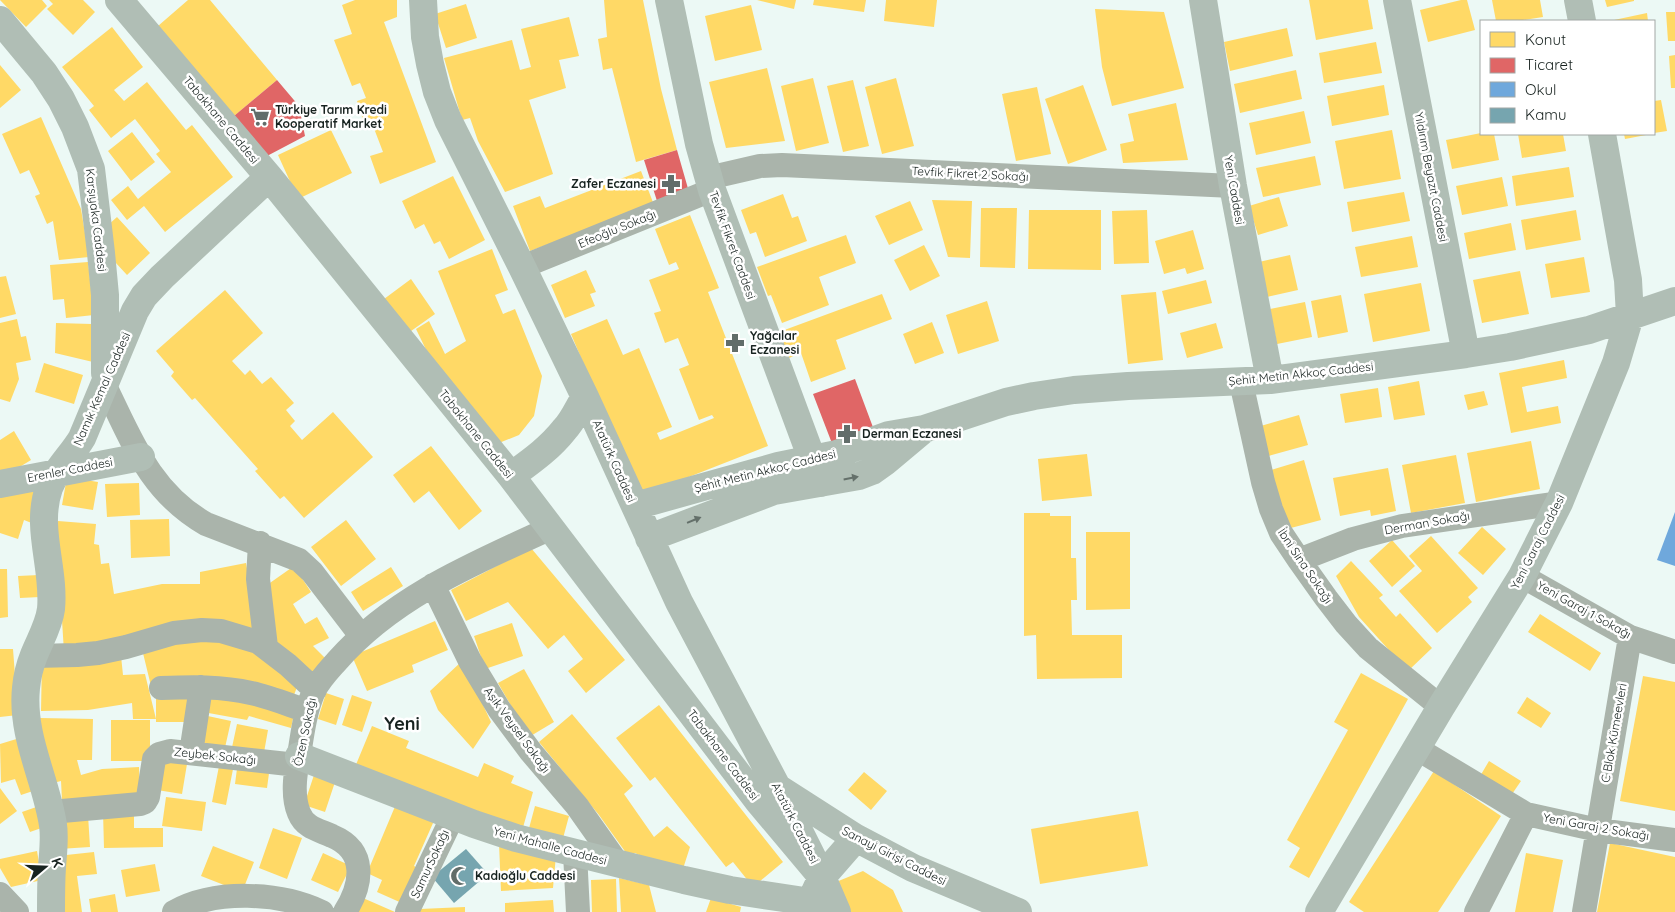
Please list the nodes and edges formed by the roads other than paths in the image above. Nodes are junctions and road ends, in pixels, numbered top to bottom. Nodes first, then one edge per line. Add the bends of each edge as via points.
1 (119, 0) edge
2 (423, 0) edge
3 (669, 0) edge
4 (1203, 0) edge
5 (1397, 0) edge
6 (1578, 0) edge
7 (0, 20) edge
8 (1582, 20) edge
9 (1602, 135) edge
10 (269, 176) junction
11 (710, 184) junction
12 (1233, 186) junction
13 (522, 267) junction
14 (1675, 301) edge
15 (1630, 316) junction
16 (1466, 354) junction
17 (1270, 380) junction
18 (1241, 382) junction
19 (105, 386) junction
20 (585, 397) junction
21 (141, 457) junction
22 (816, 471) junction
23 (57, 472) junction
24 (511, 476) junction
25 (0, 484) edge
26 (1559, 503) junction
27 (635, 506) junction
28 (552, 528) junction
29 (649, 538) junction
30 (260, 543) junction
31 (1299, 560) junction
32 (1522, 576) junction
33 (433, 585) junction
34 (361, 636) junction
35 (1630, 637) junction
36 (266, 648) junction
37 (1675, 652) edge
38 (34, 656) junction
39 (717, 674) junction
40 (201, 687) junction
41 (161, 688) dead end
42 (677, 694) junction
43 (311, 700) junction
44 (1441, 706) junction
45 (1416, 748) junction
46 (190, 753) junction
47 (298, 760) junction
48 (777, 787) junction
49 (51, 812) junction
50 (1526, 814) junction
51 (453, 816) junction
52 (1598, 830) junction
53 (856, 838) junction
54 (1675, 840) edge
55 (576, 853) junction
56 (618, 864) junction
57 (822, 877) junction
58 (0, 894) edge
59 (809, 907) edge
60 (17, 912) edge
61 (52, 912) edge
62 (174, 912) edge
63 (322, 912) edge
64 (345, 912) edge
65 (407, 912) edge
66 (578, 912) edge
67 (837, 912) edge
68 (1018, 912) edge
69 (1319, 912) edge
70 (1476, 912) edge
71 (1584, 912) edge

1 - 10 street, Tabakhane Caddesi
2 - 13 street, Atatürk Caddesi via 425,37 437,92
3 - 11 street, Tevfik Fikret Caddesi
4 - 12 street, Yeni Caddesi
5 - 16 street, Yıldırım Beyazıt Caddesi
6 - 8 street
7 - 19 street, Karşıyaka Caddesi via 61,99 91,169 105,295
9 - 15 street, Yeni Garaj Caddesi via 1628,280
10 - 19 street, Namık Kemal Caddesi via 144,296
10 - 24 street, Tabakhane Caddesi
11 - 12 street, Tevfik Fikret 2 Sokağı via 754,167 782,165
11 - 13 street, Efeoğlu Sokağı
11 - 22 street, Tevfik Fikret Caddesi
12 - 17 street, Yeni Caddesi
13 - 20 street, Atatürk Caddesi
14 - 15 street, Şehit Metin Akkoç Caddesi
15 - 16 street, Şehit Metin Akkoç Caddesi via 1589,330 1510,348
15 - 26 street, Yeni Garaj Caddesi via 1616,363
16 - 17 street, Şehit Metin Akkoç Caddesi
17 - 18 street, Şehit Metin Akkoç Caddesi
18 - 22 street, Şehit Metin Akkoç Caddesi via 1128,386 1034,396 924,429 889,435 837,454
18 - 31 street, İbni Sina Sokağı via 1271,509
19 - 21 street
19 - 23 street, Namık Kemal Caddesi via 82,438
20 - 24 street via 555,441
20 - 27 street, Atatürk Caddesi
21 - 23 street, Erenler Caddesi
21 - 30 street via 168,496 192,516
22 - 27 street, Şehit Metin Akkoç Caddesi via 778,466
29 -> 22 street, Şehit Metin Akkoç Caddesi via 774,491
23 - 25 street, Erenler Caddesi
23 - 38 street, Namık Kemal Caddesi via 45,509 50,610
24 - 28 street, Tabakhane Caddesi
26 - 31 street, Derman Sokağı via 1402,526 1353,539
26 - 32 street, Yeni Garaj Caddesi
27 - 29 street, Atatürk Caddesi
28 - 33 street, Özen Sokağı
28 - 42 street, Tabakhane Caddesi
29 - 39 street, Atatürk Caddesi
30 - 34 street via 288,554 306,566
30 - 36 street via 258,579
31 - 44 street, İbni Sina Sokağı via 1346,624 1368,648
32 - 35 street, Yeni Garaj 1 Sokağı
32 - 44 street, Yeni Garaj Caddesi
33 - 34 street, Özen Sokağı
33 - 56 street, Aşık Veysel Sokağı via 470,661 499,708 577,806
34 - 43 street, Özen Sokağı via 321,679
35 - 37 street, Yeni Garaj 1 Sokağı
35 - 52 street, C Blok Kümeevleri
36 - 38 street via 247,638 202,630 174,633 98,653
36 - 43 street via 288,665
38 - 49 street, Namık Kemal Caddesi via 26,689 26,715 30,741
39 - 42 street
39 - 48 street, Atatürk Caddesi
40 - 41 street
40 - 43 street
40 - 46 street
42 - 57 street, Tabakhane Caddesi via 759,802
43 - 47 street, Özen Sokağı
44 - 45 street, Yeni Garaj Caddesi
45 - 50 street, Yeni Garaj 2 Sokağı
45 - 69 street, Yeni Garaj Caddesi
46 - 47 street, Zeybek Sokağı
46 - 49 street, Zeybek Sokağı via 170,751 159,754 154,760 145,802
47 - 51 street, Yeni Mahalle Caddesi
47 - 64 street, Özen Sokağı via 298,812 314,830 334,836 343,843 356,860 359,871 357,889
48 - 53 street, Sanayi Girişi Caddesi
48 - 57 street, Atatürk Caddesi
49 - 61 street, Namık Kemal Caddesi via 54,834
50 - 52 street, Yeni Garaj 2 Sokağı
50 - 70 street
51 - 55 street, Yeni Mahalle Caddesi via 516,838
51 - 65 street, SamurSokağı
52 - 54 street, Yeni Garaj 2 Sokağı
52 - 71 street, C Blok Kümeevleri
53 - 57 street
53 - 68 street, Sanayi Girişi Caddesi via 913,868
55 - 56 street, Yeni Mahalle Caddesi
55 - 66 street
56 - 59 street, Yeni Mahalle Caddesi
57 - 59 street
57 - 67 street, Atatürk Caddesi
58 - 60 street
62 - 63 street via 215,898 255,897 301,904

